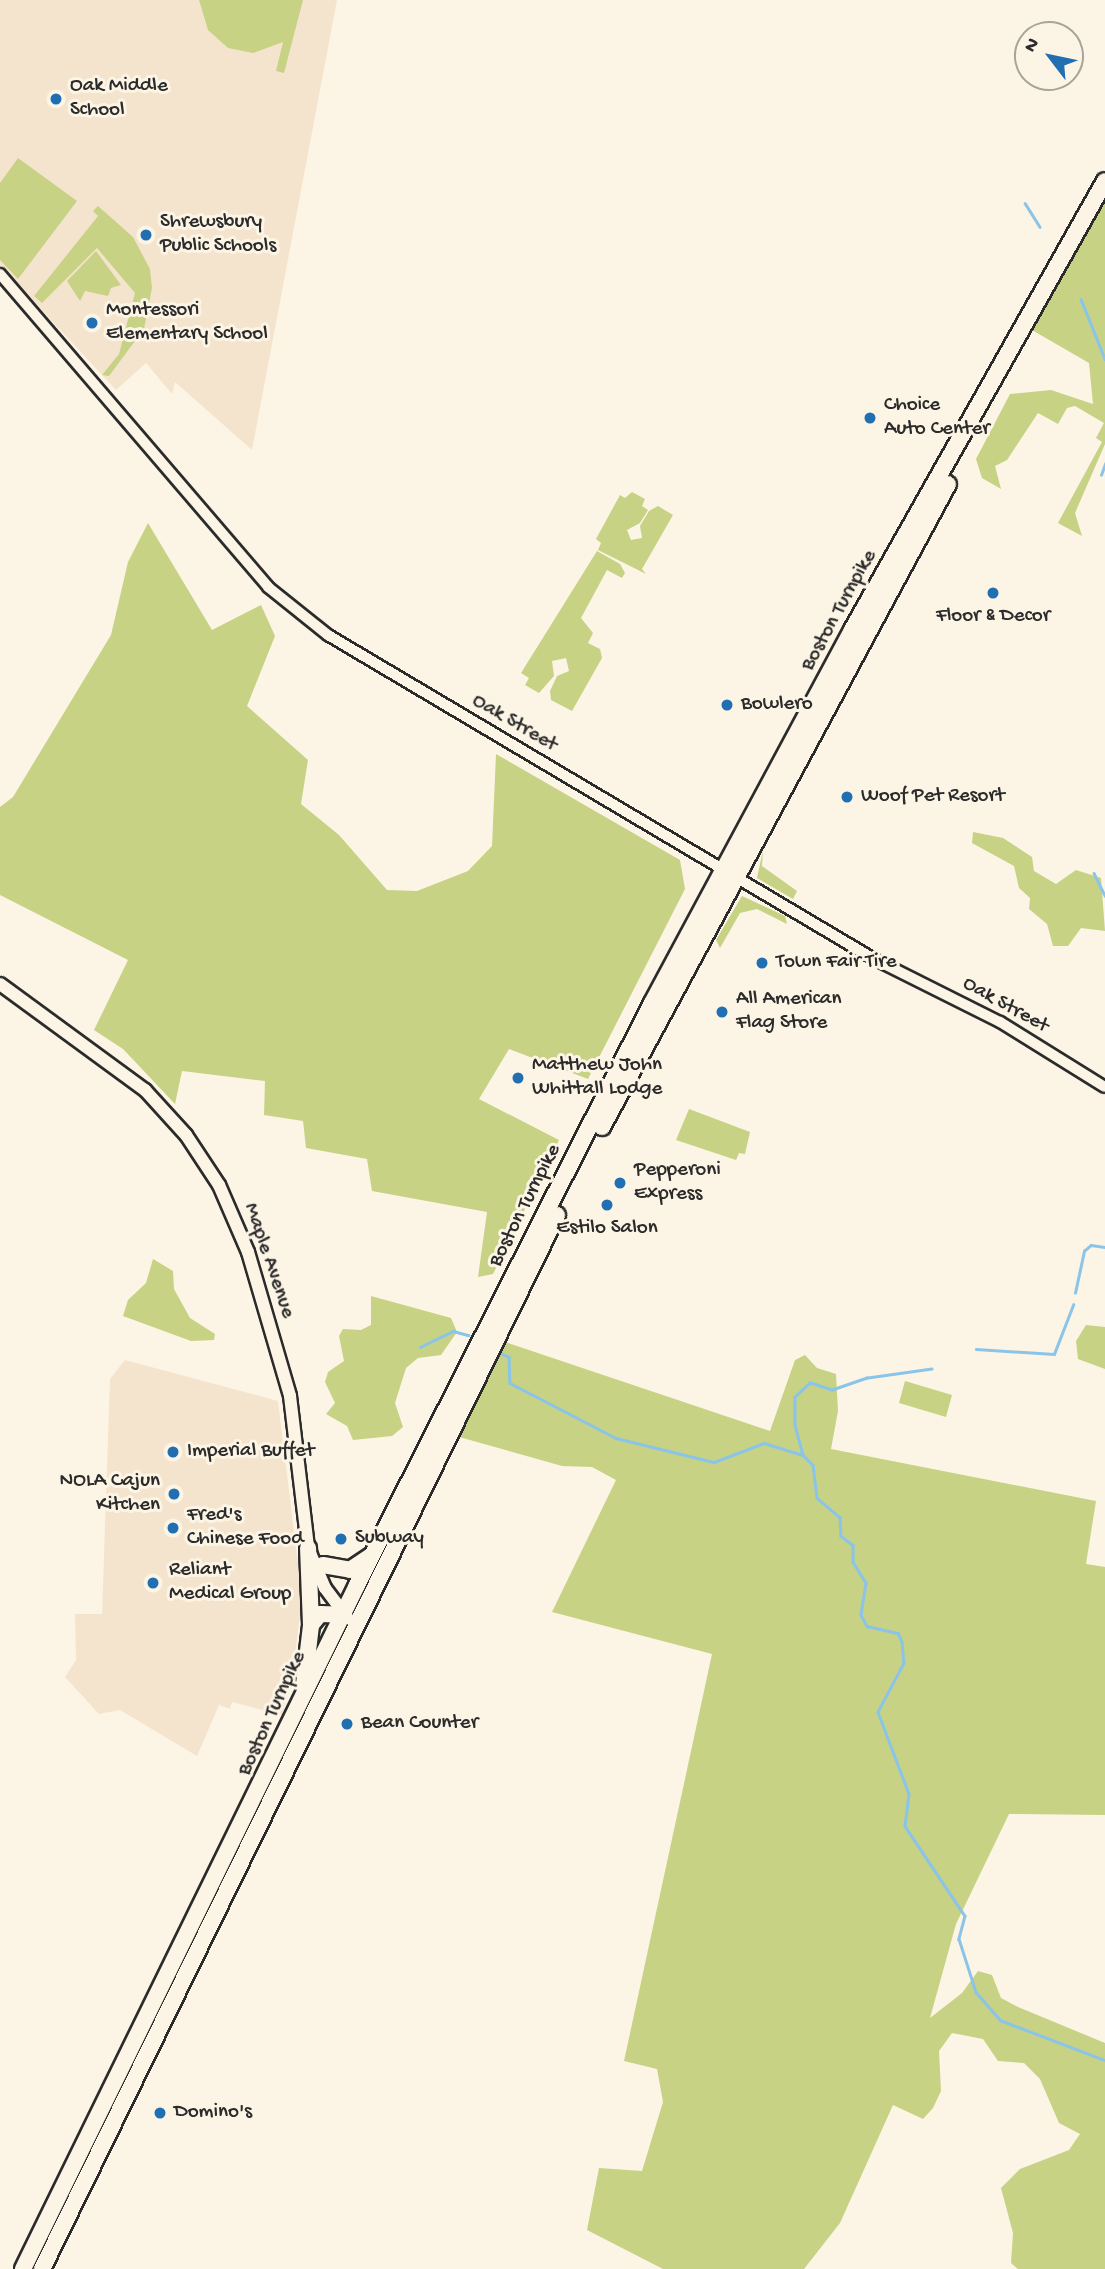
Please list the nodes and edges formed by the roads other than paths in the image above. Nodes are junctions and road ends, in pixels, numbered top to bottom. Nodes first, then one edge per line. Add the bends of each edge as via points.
1 (1105, 181) edge
2 (1105, 204) edge
3 (0, 274) edge
4 (731, 872) junction
5 (0, 984) edge
6 (1105, 1087) edge
7 (306, 1522) junction
8 (308, 1548) junction
9 (371, 1556) junction
10 (323, 1565) junction
11 (343, 1615) junction
12 (312, 1625) junction
13 (359, 1626) junction
14 (299, 1708) junction
15 (23, 2269) edge
16 (42, 2269) edge

1 - 4 highway, Boston Turnpike
2 - 4 highway, Boston Turnpike
3 - 4 street, Oak Street via 251,568 292,608 401,683
4 - 6 street, Oak Street via 874,960 1000,1022
4 - 9 highway, Boston Turnpike
4 - 13 highway, Boston Turnpike via 426,1476
5 - 7 main road, Maple Avenue via 145,1090 186,1135 219,1185 248,1252 290,1396
7 - 8 main road, Maple Avenue
7 - 10 main road, Maple Avenue
8 - 11 main road, Maple Avenue
8 - 12 highway
9 - 10 highway via 349,1570
9 - 11 highway, Boston Turnpike
10 - 11 main road, Maple Avenue
11 - 12 highway via 320,1614
11 - 13 main road, Maple Avenue
11 - 14 highway, Boston Turnpike
12 - 14 highway
13 - 16 highway, Boston Turnpike
14 - 15 highway, Boston Turnpike

